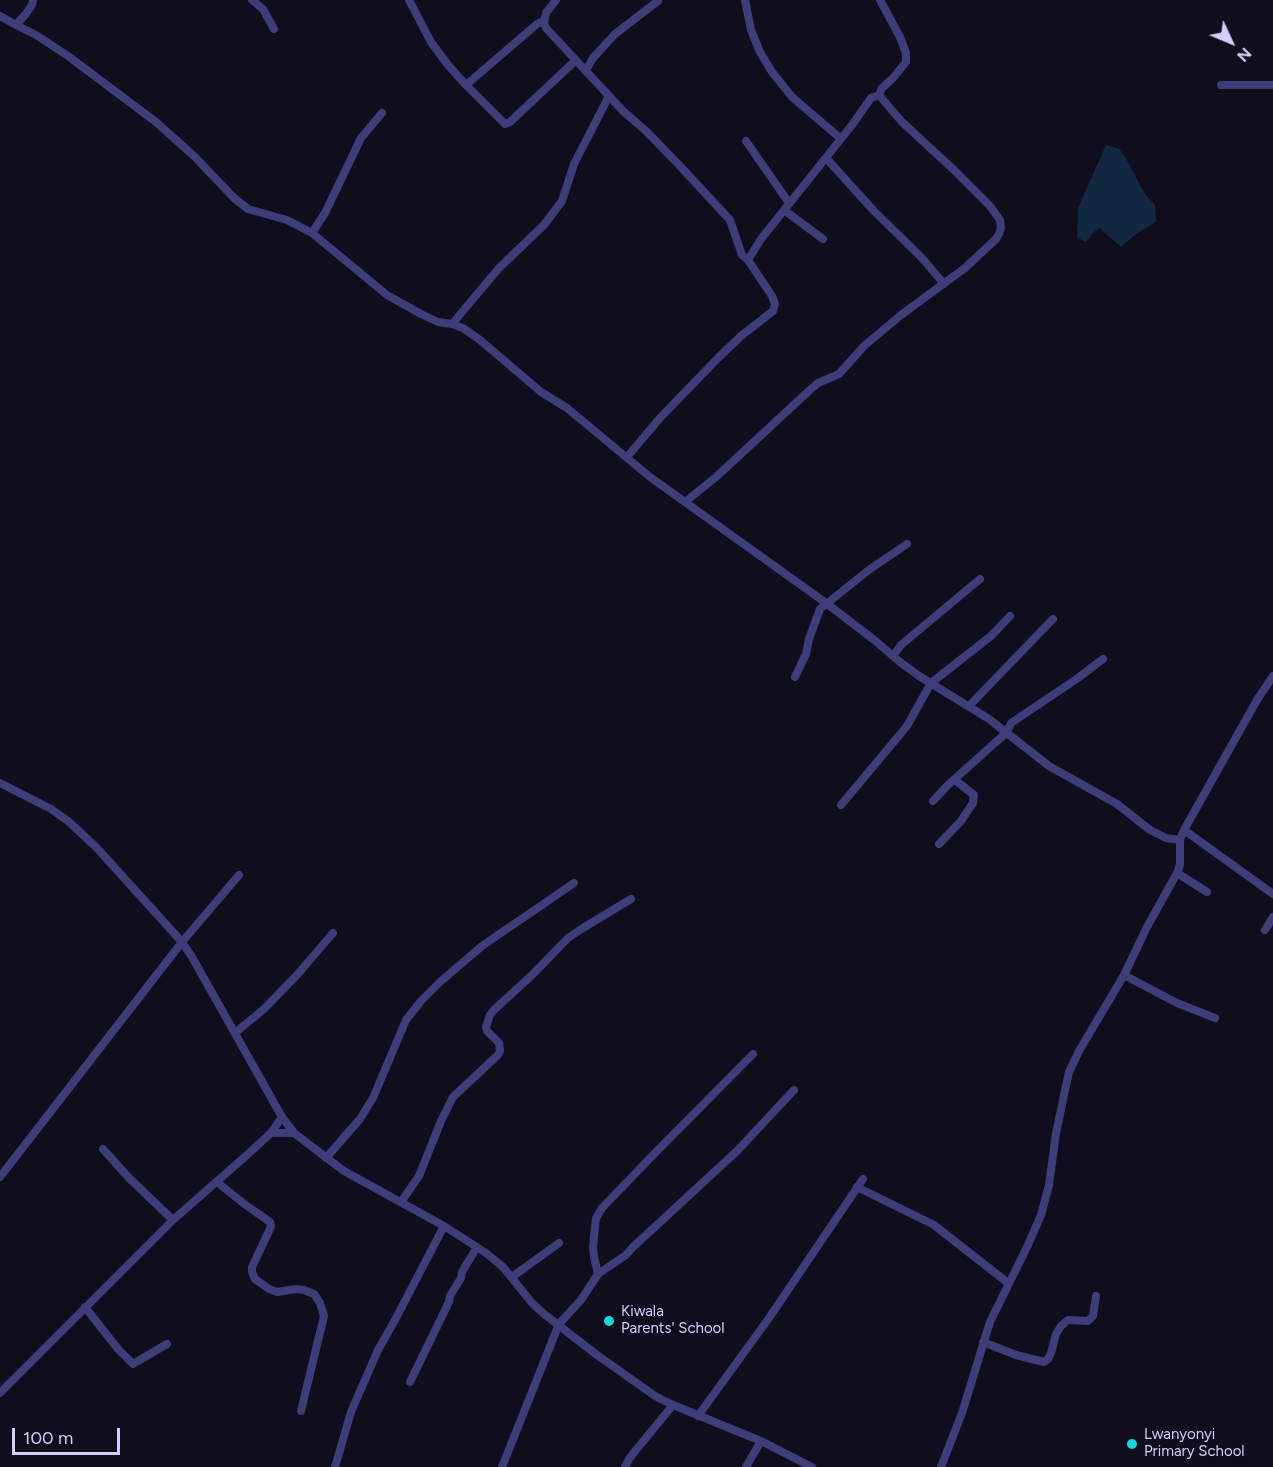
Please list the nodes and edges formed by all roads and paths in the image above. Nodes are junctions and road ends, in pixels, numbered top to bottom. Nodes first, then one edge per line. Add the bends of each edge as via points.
1 (33, 0) edge
2 (252, 0) edge
3 (409, 0) edge
4 (556, 0) edge
5 (658, 0) edge
6 (745, 0) edge
7 (880, 0) edge
8 (0, 16) edge
9 (544, 23) junction
10 (16, 25) junction
11 (273, 29) dead end
12 (576, 60) junction
13 (586, 70) junction
14 (466, 85) junction
15 (1221, 85) dead end
16 (1273, 85) edge
17 (879, 95) junction
18 (609, 96) junction
19 (382, 113) dead end
20 (840, 138) junction
21 (746, 141) dead end
22 (826, 158) junction
23 (787, 206) junction
24 (312, 233) junction
25 (823, 239) dead end
26 (748, 260) junction
27 (944, 284) junction
28 (452, 324) junction
29 (627, 456) junction
30 (685, 502) junction
31 (907, 544) dead end
32 (980, 579) dead end
33 (826, 603) junction
34 (1010, 616) dead end
35 (1053, 619) dead end
36 (893, 656) junction
37 (1102, 659) dead end
38 (1273, 676) edge
39 (795, 677) dead end
40 (932, 683) junction
41 (1264, 688) junction
42 (1273, 690) edge
43 (969, 706) junction
44 (1007, 732) junction
45 (955, 780) junction
46 (0, 783) edge
47 (933, 801) dead end
48 (841, 805) dead end
49 (1184, 830) junction
50 (1180, 840) junction
51 (939, 844) dead end
52 (1177, 873) junction
53 (239, 875) dead end
54 (574, 882) dead end
55 (1206, 892) dead end
56 (1273, 894) edge
57 (631, 899) dead end
58 (1273, 917) edge
59 (1265, 930) dead end
60 (333, 933) dead end
61 (182, 942) junction
62 (1124, 975) junction
63 (1215, 1018) dead end
64 (235, 1033) junction
65 (753, 1054) dead end
66 (794, 1090) dead end
67 (282, 1117) junction
68 (271, 1133) junction
69 (294, 1133) junction
70 (103, 1149) dead end
71 (326, 1158) junction
72 (0, 1177) edge
73 (863, 1179) dead end
74 (218, 1182) junction
75 (857, 1187) junction
76 (400, 1202) junction
77 (173, 1220) junction
78 (444, 1226) junction
79 (559, 1243) dead end
80 (477, 1247) junction
81 (598, 1274) junction
82 (512, 1277) junction
83 (1008, 1283) junction
84 (1096, 1296) dead end
85 (85, 1307) junction
86 (559, 1324) junction
87 (983, 1342) junction
88 (167, 1344) dead end
89 (410, 1382) dead end
90 (0, 1393) edge
91 (673, 1406) junction
92 (301, 1411) dead end
93 (698, 1416) junction
94 (761, 1441) junction
95 (335, 1467) edge
96 (502, 1467) edge
97 (625, 1467) edge
98 (746, 1467) edge
99 (812, 1467) edge
100 (941, 1467) edge

1 - 10 street
2 - 11 street via 263,9
3 - 14 street via 431,42
4 - 9 street
5 - 13 street via 610,39
6 - 20 street via 751,30 772,72 792,97
7 - 17 street via 906,57 904,65
8 - 10 street
9 - 12 street
9 - 14 street via 537,24
10 - 24 street via 68,56 156,122 248,209 287,220
12 - 13 street
12 - 14 street via 505,124
13 - 18 street
15 - 16 street
17 - 20 street via 871,98
17 - 27 street via 902,122 980,195 1000,220 996,239
18 - 26 street via 730,220 742,255
18 - 28 street via 573,164 562,201
19 - 24 street via 361,138
20 - 22 street
21 - 23 street
22 - 23 street
22 - 27 street
23 - 25 street
23 - 26 street
24 - 28 street via 387,295 438,322
26 - 29 street via 772,296 773,311 717,358
27 - 30 street via 864,346 839,374 812,388
28 - 29 street via 480,340 541,392
29 - 30 street
30 - 33 street
31 - 33 street
32 - 36 street
33 - 36 street
33 - 39 street via 820,609
34 - 40 street
35 - 43 street
36 - 40 street
37 - 44 street via 1011,723
38 - 41 street
40 - 43 street
40 - 48 street via 907,726
41 - 42 street
41 - 49 street
43 - 44 street
44 - 45 street
44 - 50 street via 1049,766 1117,804 1150,830
45 - 47 street
45 - 51 street via 974,795 973,803
46 - 61 street via 68,821
49 - 50 street
49 - 56 street
50 - 52 street
52 - 55 street
52 - 62 street
53 - 61 street
54 - 71 street via 482,946 421,1001 406,1020 373,1098
57 - 76 street via 568,938 490,1015 487,1031 499,1043 500,1052 453,1097 419,1176
58 - 59 street
60 - 64 street via 265,1008
61 - 64 street
61 - 72 street
62 - 63 street
62 - 83 street via 1069,1072 1041,1215
64 - 67 street
65 - 81 street via 602,1208 593,1234
66 - 81 street via 737,1151 626,1255
67 - 68 street
67 - 69 street
68 - 69 street
68 - 74 street
69 - 71 street
70 - 77 street
71 - 76 street
73 - 75 street
74 - 77 street
74 - 92 street via 270,1222 252,1267 255,1279 277,1292 304,1290 314,1294 320,1303 324,1316
75 - 83 street via 934,1225
75 - 93 street
76 - 78 street
77 - 85 street
78 - 80 street
78 - 95 street via 378,1350 351,1412
79 - 82 street
80 - 82 street
80 - 89 street
81 - 86 street
82 - 86 street via 532,1303
83 - 87 street
84 - 87 street via 1093,1316 1088,1321 1068,1320 1061,1326 1046,1361
85 - 88 street via 133,1364
85 - 90 street
86 - 91 street via 638,1385
86 - 96 street
87 - 100 street
91 - 93 street
91 - 97 street
93 - 94 street
94 - 98 street
94 - 99 street

